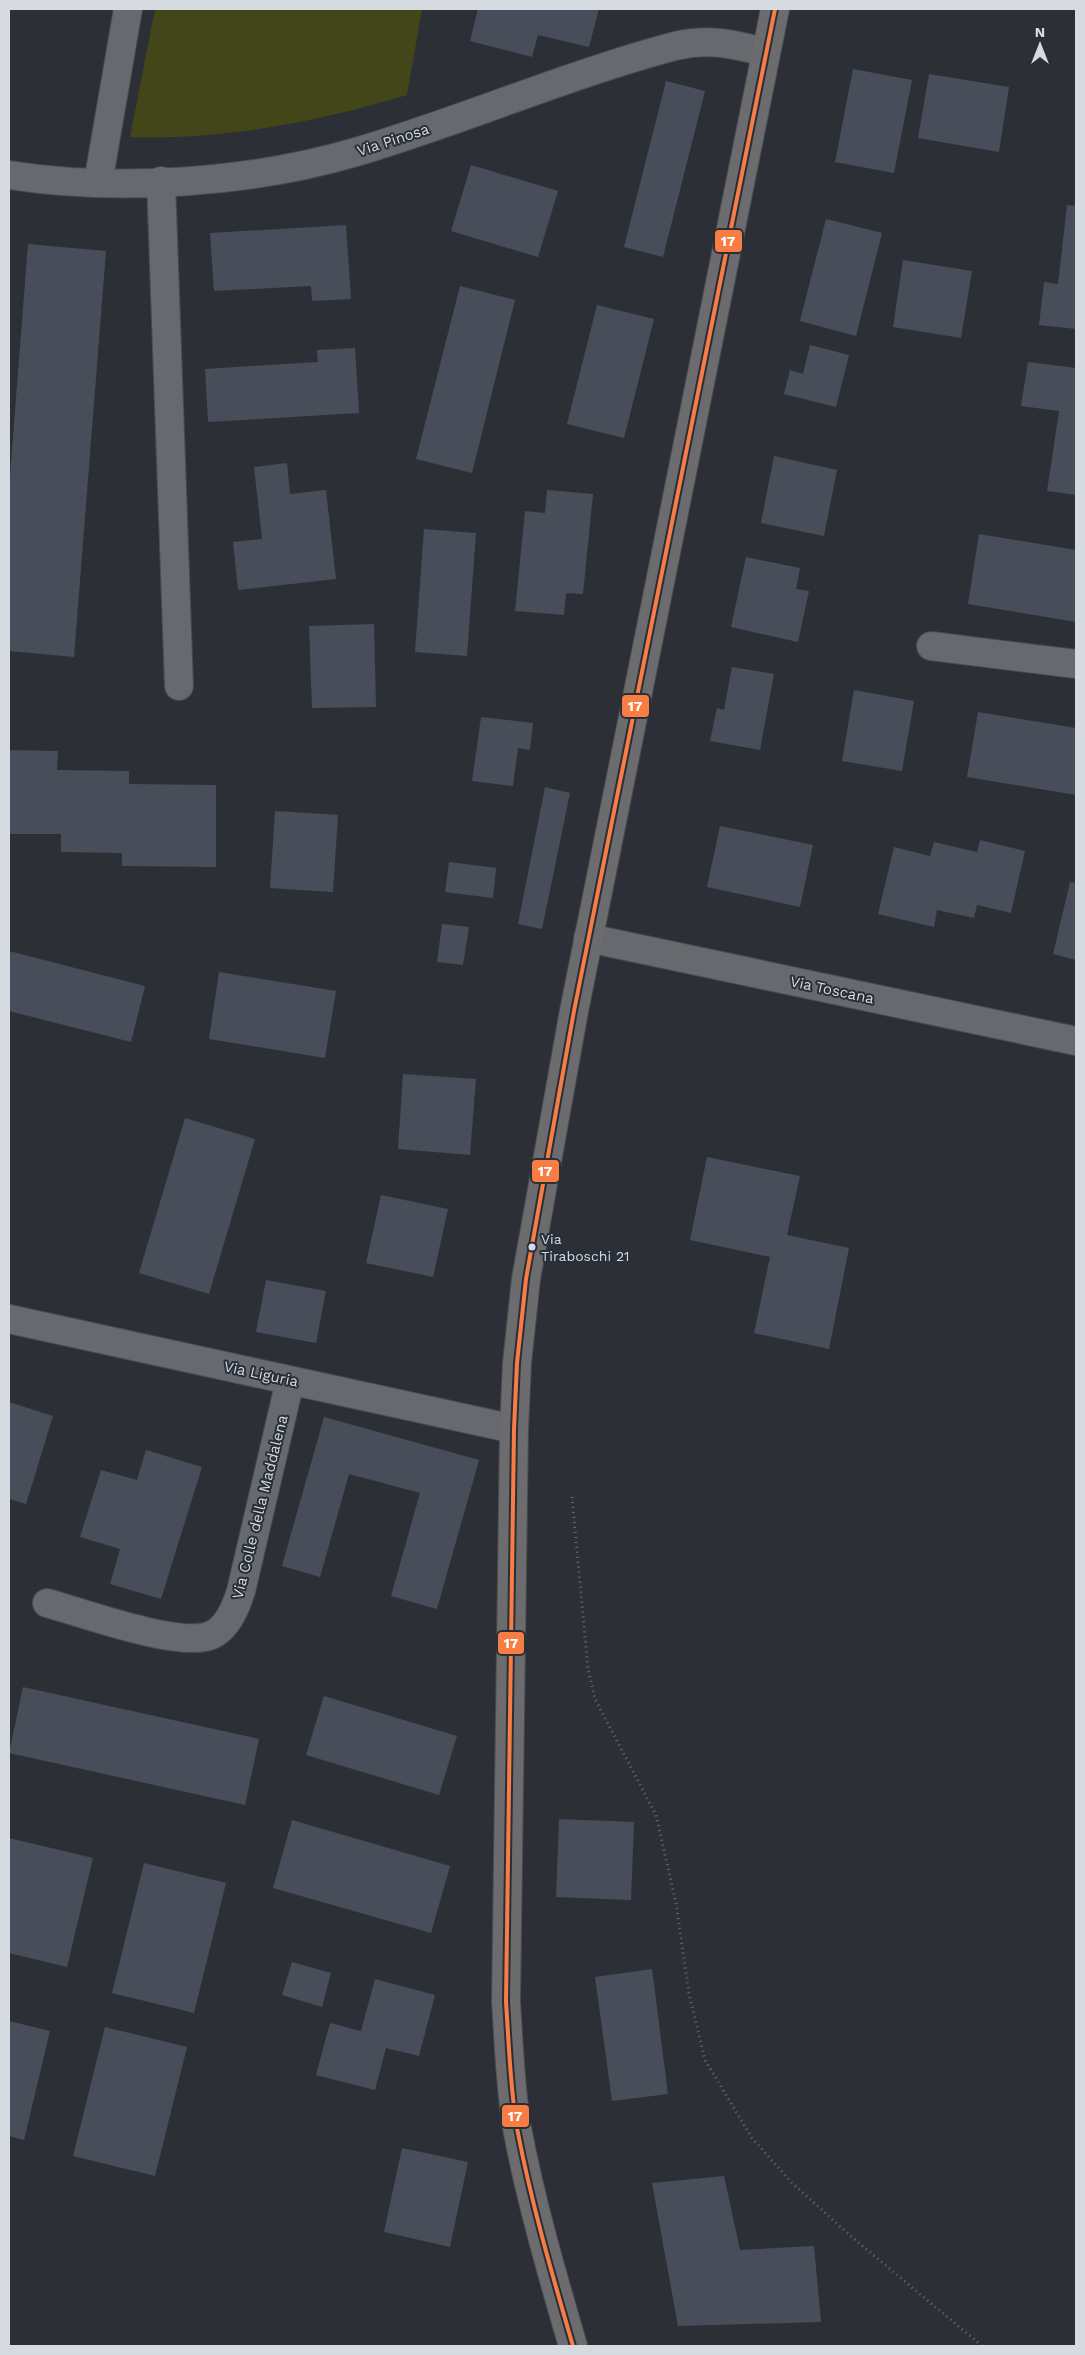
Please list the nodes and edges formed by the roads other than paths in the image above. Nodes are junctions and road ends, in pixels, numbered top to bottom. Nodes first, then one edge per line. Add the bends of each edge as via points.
1 (128, 9) edge
2 (775, 9) edge
3 (765, 52) junction
4 (9, 175) edge
5 (161, 182) junction
6 (98, 183) junction
7 (931, 646) dead end
8 (1076, 664) edge
9 (179, 686) dead end
10 (588, 938) junction
11 (1076, 1041) edge
12 (9, 1320) edge
13 (290, 1381) junction
14 (514, 1429) junction
15 (47, 1603) dead end
16 (573, 2346) edge

1 - 6 street
2 - 3 street
3 - 5 street, Via Pinosa via 719,41 689,42 355,152 271,172
3 - 10 street
4 - 6 street, Via Pinosa
5 - 6 street, Via Pinosa
5 - 9 street
7 - 8 street
10 - 11 street, Via Toscana
10 - 14 street via 526,1279
12 - 13 street, Via Liguria
13 - 14 street, Via Liguria
13 - 15 street, Via Colle della Maddalena via 241,1591 227,1622 210,1636 168,1638
14 - 16 street via 506,2002 511,2081 538,2222

